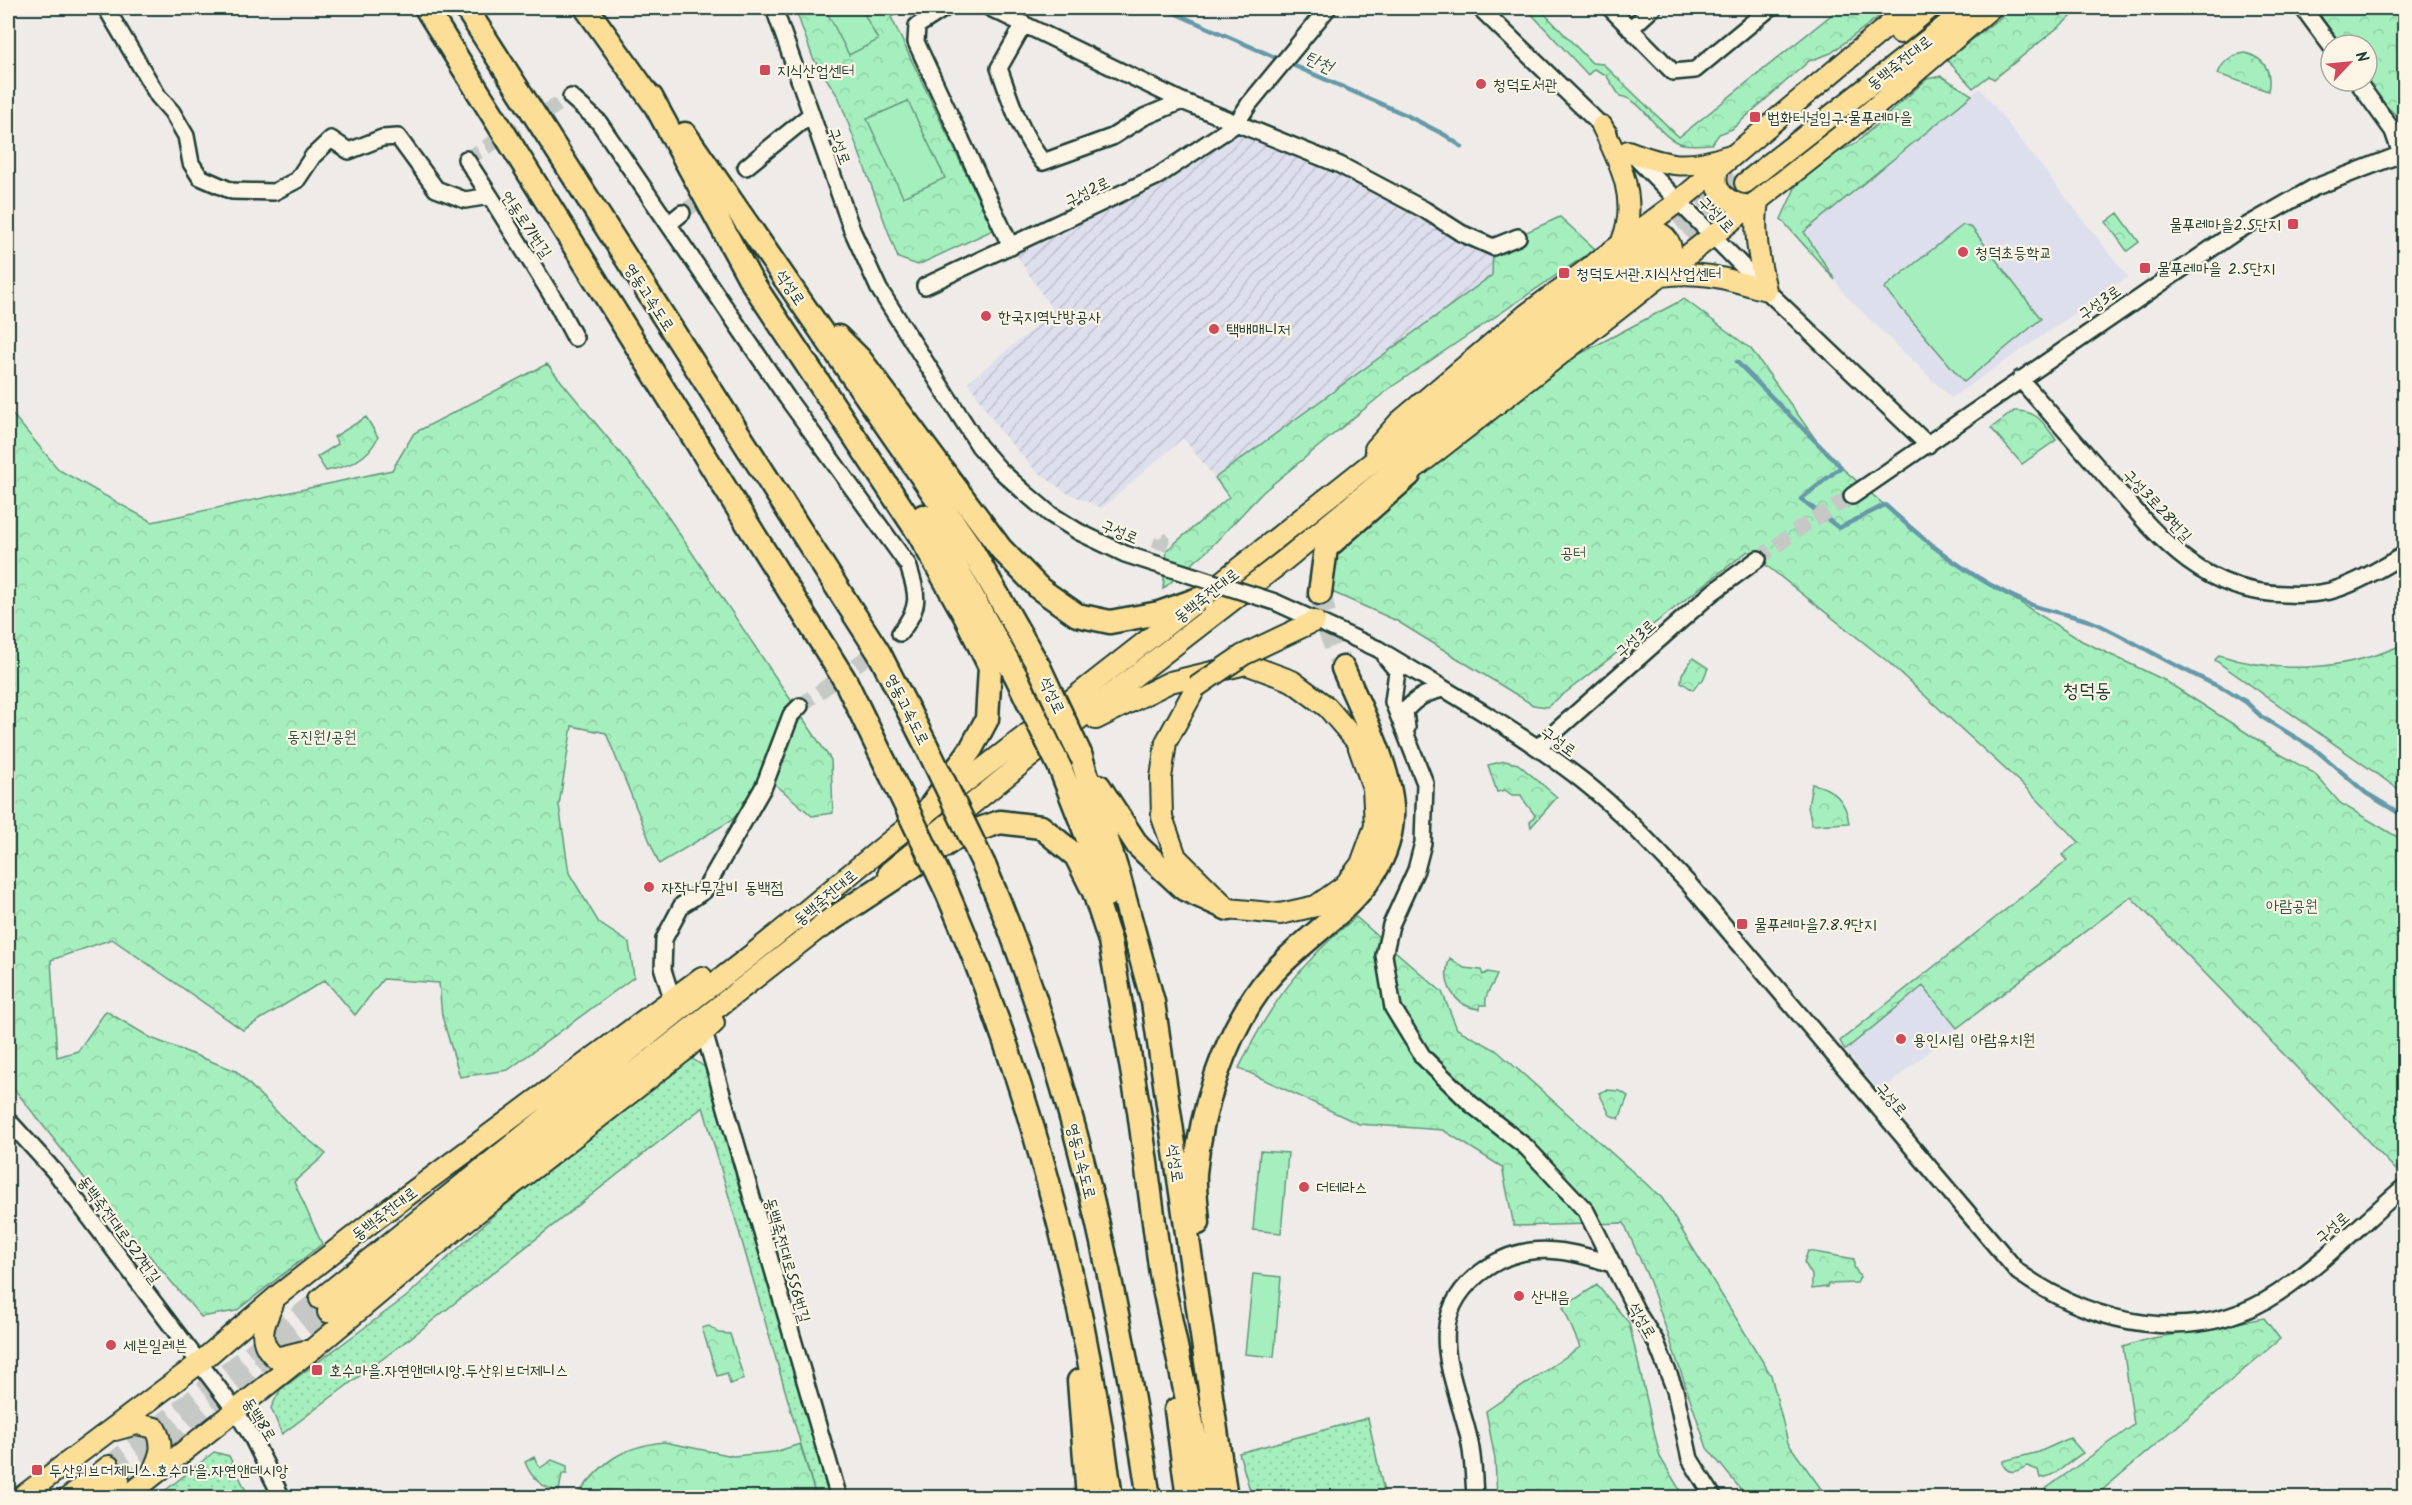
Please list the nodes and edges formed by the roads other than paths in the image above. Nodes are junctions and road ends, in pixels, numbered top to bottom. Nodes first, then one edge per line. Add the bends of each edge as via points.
1 (106, 8) edge
2 (426, 8) edge
3 (466, 8) edge
4 (585, 8) edge
5 (600, 8) edge
6 (774, 8) edge
7 (945, 8) edge
8 (990, 8) edge
9 (1480, 8) edge
10 (1610, 8) edge
11 (1653, 8) edge
12 (1770, 8) edge
13 (1909, 8) edge
14 (1930, 8) edge
15 (1968, 8) edge
16 (1991, 8) edge
17 (2303, 8) edge
18 (1324, 9) edge
19 (1024, 24) junction
20 (1630, 28) junction
21 (2321, 33) edge
22 (2366, 93) edge
23 (571, 97) dead end
24 (651, 97) junction
25 (1182, 101) junction
26 (810, 115) junction
27 (1236, 124) junction
28 (1602, 126) junction
29 (1741, 150) junction
30 (1628, 151) junction
31 (2403, 154) edge
32 (466, 159) dead end
33 (746, 167) tunnel mouth
34 (1732, 175) junction
35 (490, 196) junction
36 (1679, 201) junction
37 (1755, 204) junction
38 (1713, 236) junction
39 (1518, 237) dead end
40 (1622, 241) junction
41 (1011, 247) junction
42 (1655, 254) junction
43 (925, 286) dead end
44 (1766, 290) junction
45 (796, 295) junction
46 (575, 338) dead end
47 (2020, 379) junction
48 (1928, 445) junction
49 (1409, 475) junction
50 (1339, 490) junction
51 (1852, 496) tunnel mouth
52 (1332, 520) junction
53 (2404, 555) edge
54 (1758, 559) tunnel mouth
55 (1320, 592) tunnel mouth
56 (1204, 597) junction
57 (1315, 621) junction
58 (900, 633) tunnel mouth
59 (1378, 649) junction
60 (1343, 668) tunnel mouth
61 (1443, 689) junction
62 (800, 706) tunnel mouth
63 (1409, 739) junction
64 (1538, 747) junction
65 (1080, 754) junction
66 (1026, 760) junction
67 (925, 814) junction
68 (1228, 909) junction
69 (822, 926) junction
70 (768, 956) junction
71 (672, 998) junction
72 (704, 1032) junction
73 (8, 1120) edge
74 (2403, 1194) edge
75 (1614, 1265) junction
76 (1071, 1272) junction
77 (1161, 1274) junction
78 (276, 1297) junction
79 (323, 1305) tunnel mouth
80 (1202, 1332) junction
81 (314, 1348) junction
82 (198, 1364) junction
83 (235, 1410) junction
84 (108, 1432) junction
85 (1200, 1462) junction
86 (151, 1476) junction
87 (118, 1481) edge
88 (20, 1497) edge
89 (68, 1497) edge
90 (97, 1497) edge
91 (282, 1497) edge
92 (839, 1497) edge
93 (1088, 1497) edge
94 (1111, 1497) edge
95 (1149, 1497) edge
96 (1188, 1497) edge
97 (1206, 1497) edge
98 (1226, 1497) edge
99 (1475, 1497) edge
100 (1714, 1497) edge

1 - 35 street, 언동로71번길 via 186,136 191,163 200,177 232,191 274,192 297,180 313,156 331,139 349,151 399,136 436,189 465,200
2 - 76 highway, bridge via 846,682 977,962 1015,1068
3 - 95 highway, 영동고속도로, bridge via 879,653 984,865 1012,931 1076,1135 1120,1327
4 - 24 highway, 석성로
5 - 45 highway, 석성로
6 - 26 street, 구성로
7 - 41 street via 917,26 916,42
8 - 19 street
9 - 28 street, 구성1로
10 - 20 street
11 - 20 street
12 - 20 street via 1695,70 1673,72
13 - 29 main road
14 - 34 main road, 동백죽전대로
15 - 34 main road, 동백죽전대로
16 - 37 main road
17 - 21 street
18 - 27 street, 구성2로
19 - 25 street
19 - 25 street via 999,68 1011,107 1029,144 1043,162 1112,137 1144,117
22 - 31 street, 구성3로 via 2393,131
23 - 58 street via 598,121 676,218 787,398 908,566 918,596 913,616
24 - 67 highway via 750,279 918,534 990,667 987,719 971,750
24 - 85 highway, 석성로, bridge via 758,281 948,552 1016,676 1061,770 1102,875 1134,1002 1158,1132
25 - 27 street
26 - 33 street
26 - 57 street, 구성로, bridge via 852,230 879,289 979,446 1000,470 1050,514 1079,532 1125,554 1275,602
27 - 39 street via 1340,165 1461,233 1493,246
27 - 41 street, 구성2로 via 1158,176
28 - 30 street, 구성1로
28 - 40 main road via 1623,169 1629,194 1629,224
29 - 30 main road via 1702,165 1687,166 1658,162
29 - 34 main road
30 - 36 street, 구성1로
31 - 47 street, 구성3로 via 2313,188 2265,214
32 - 35 street
34 - 36 main road
34 - 37 main road via 1714,181 1716,188 1725,198
35 - 46 street, 언동로71번길
36 - 38 street, 구성1로
36 - 42 main road
37 - 38 main road
37 - 44 main road via 1757,247
38 - 42 main road
38 - 44 street, 구성1로
40 - 42 main road
40 - 50 main road via 1527,314 1399,422
41 - 43 street, 구성2로
42 - 44 main road via 1688,272
42 - 49 main road
42 - 50 main road, 동백죽전대로
42 - 52 main road, 동백죽전대로
44 - 48 street, 구성1로
45 - 56 highway via 860,359 1001,549 1040,589 1077,615 1110,622 1139,618
45 - 65 highway, 석성로, bridge via 969,545 1039,667
47 - 48 street, 구성3로
47 - 53 street, 구성3로28번길 via 2153,531 2181,557 2228,584 2264,593 2327,592 2357,581
48 - 51 street, 구성3로
49 - 52 main road
49 - 55 highway via 1326,548
50 - 56 main road, 동백죽전대로
52 - 66 main road, 동백죽전대로
54 - 64 street, 구성3로 via 1713,592
56 - 67 main road, 동백죽전대로
57 - 59 street, 구성로, bridge
57 - 68 main road, bridge via 1243,655 1196,687 1167,742 1161,778 1162,817 1176,857
59 - 61 street, 구성로
59 - 63 street via 1397,670 1393,702
60 - 80 highway via 1387,778 1392,818 1385,854 1364,889 1294,950 1262,987 1236,1030 1217,1075 1195,1174
61 - 63 street via 1423,694 1405,711
61 - 64 street, 구성로
62 - 71 street via 791,715 764,786 704,891 682,904 664,939 663,970
63 - 75 street, 석성로 via 1425,783 1423,843 1416,870 1391,925 1384,955 1393,1008 1424,1057 1470,1104 1526,1147 1586,1211
64 - 74 street, 구성로 via 1607,801 1665,857 2018,1272 2054,1296 2101,1316 2146,1323 2191,1324 2242,1312 2279,1292
65 - 68 highway via 1138,846 1184,889
65 - 80 highway, 석성로 via 1153,1002
66 - 68 main road via 1125,702 1170,682 1246,664 1292,681 1327,707 1357,742 1372,788 1375,826 1362,864 1344,886 1316,906 1280,914
66 - 69 main road, 동백죽전대로
67 - 70 main road, 동백죽전대로
69 - 70 main road, 동백죽전대로
69 - 77 highway via 957,837 1000,822 1041,827 1076,856 1094,892 1110,941
70 - 71 main road, 동백죽전대로 via 707,973
70 - 72 main road, 동백죽전대로
70 - 79 main road, 동백죽전대로
71 - 78 main road, 동백죽전대로
72 - 81 main road, 동백죽전대로 via 461,1225
72 - 92 street, 동백죽전대로556번길
73 - 82 street, 동백죽전대로527번길 via 56,1173
75 - 99 street via 1557,1250 1516,1253 1472,1279 1451,1305 1445,1343 1468,1435
75 - 100 street, 석성로 via 1656,1342 1675,1390 1690,1459
76 - 93 highway
76 - 94 highway
77 - 85 highway
77 - 96 highway
78 - 81 main road via 262,1328 263,1342 270,1353 276,1358
78 - 82 main road, 동백죽전대로
80 - 98 highway, 석성로
81 - 83 main road, 동백죽전대로
82 - 83 street, 동백8로
82 - 84 main road, 동백죽전대로
83 - 86 main road, 동백죽전대로
83 - 91 street, 동백8로
84 - 86 main road via 137,1424 155,1428 162,1447
84 - 88 main road, 동백죽전대로
85 - 97 highway, 석성로
86 - 87 main road, 동백죽전대로
87 - 89 main road, 동백죽전대로
87 - 90 main road, 동백죽전대로

